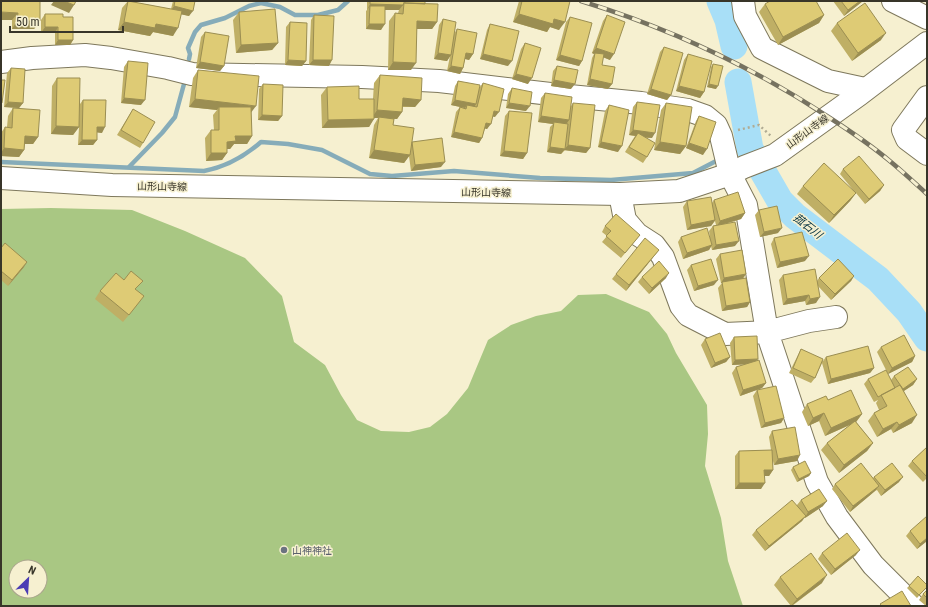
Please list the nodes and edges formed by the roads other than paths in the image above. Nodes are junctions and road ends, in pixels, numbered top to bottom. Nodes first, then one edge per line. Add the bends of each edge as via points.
1 (743, 1) edge
2 (893, 1) edge
3 (927, 18) edge
4 (927, 43) edge
5 (1, 62) edge
6 (865, 90) junction
7 (927, 97) edge
8 (927, 154) edge
9 (737, 170) junction
10 (1, 178) edge
11 (620, 194) junction
12 (836, 317) dead end
13 (767, 332) junction
14 (914, 606) edge

1 - 6 main road via 745,16 762,48 828,81
2 - 3 main road
4 - 6 main road, 山形山寺線
5 - 9 main road via 85,55 192,74 439,81 641,102 688,110 705,116 716,125
6 - 9 main road, 山形山寺線
7 - 8 main road via 904,130 906,139
9 - 11 main road, 山形山寺線 via 679,190
9 - 13 main road via 746,205
10 - 11 main road, 山形山寺線 via 120,185
11 - 13 main road via 624,220 637,234 654,245 663,257 681,306 688,315 725,334
12 - 13 main road
13 - 14 main road via 817,482 838,517 873,565

